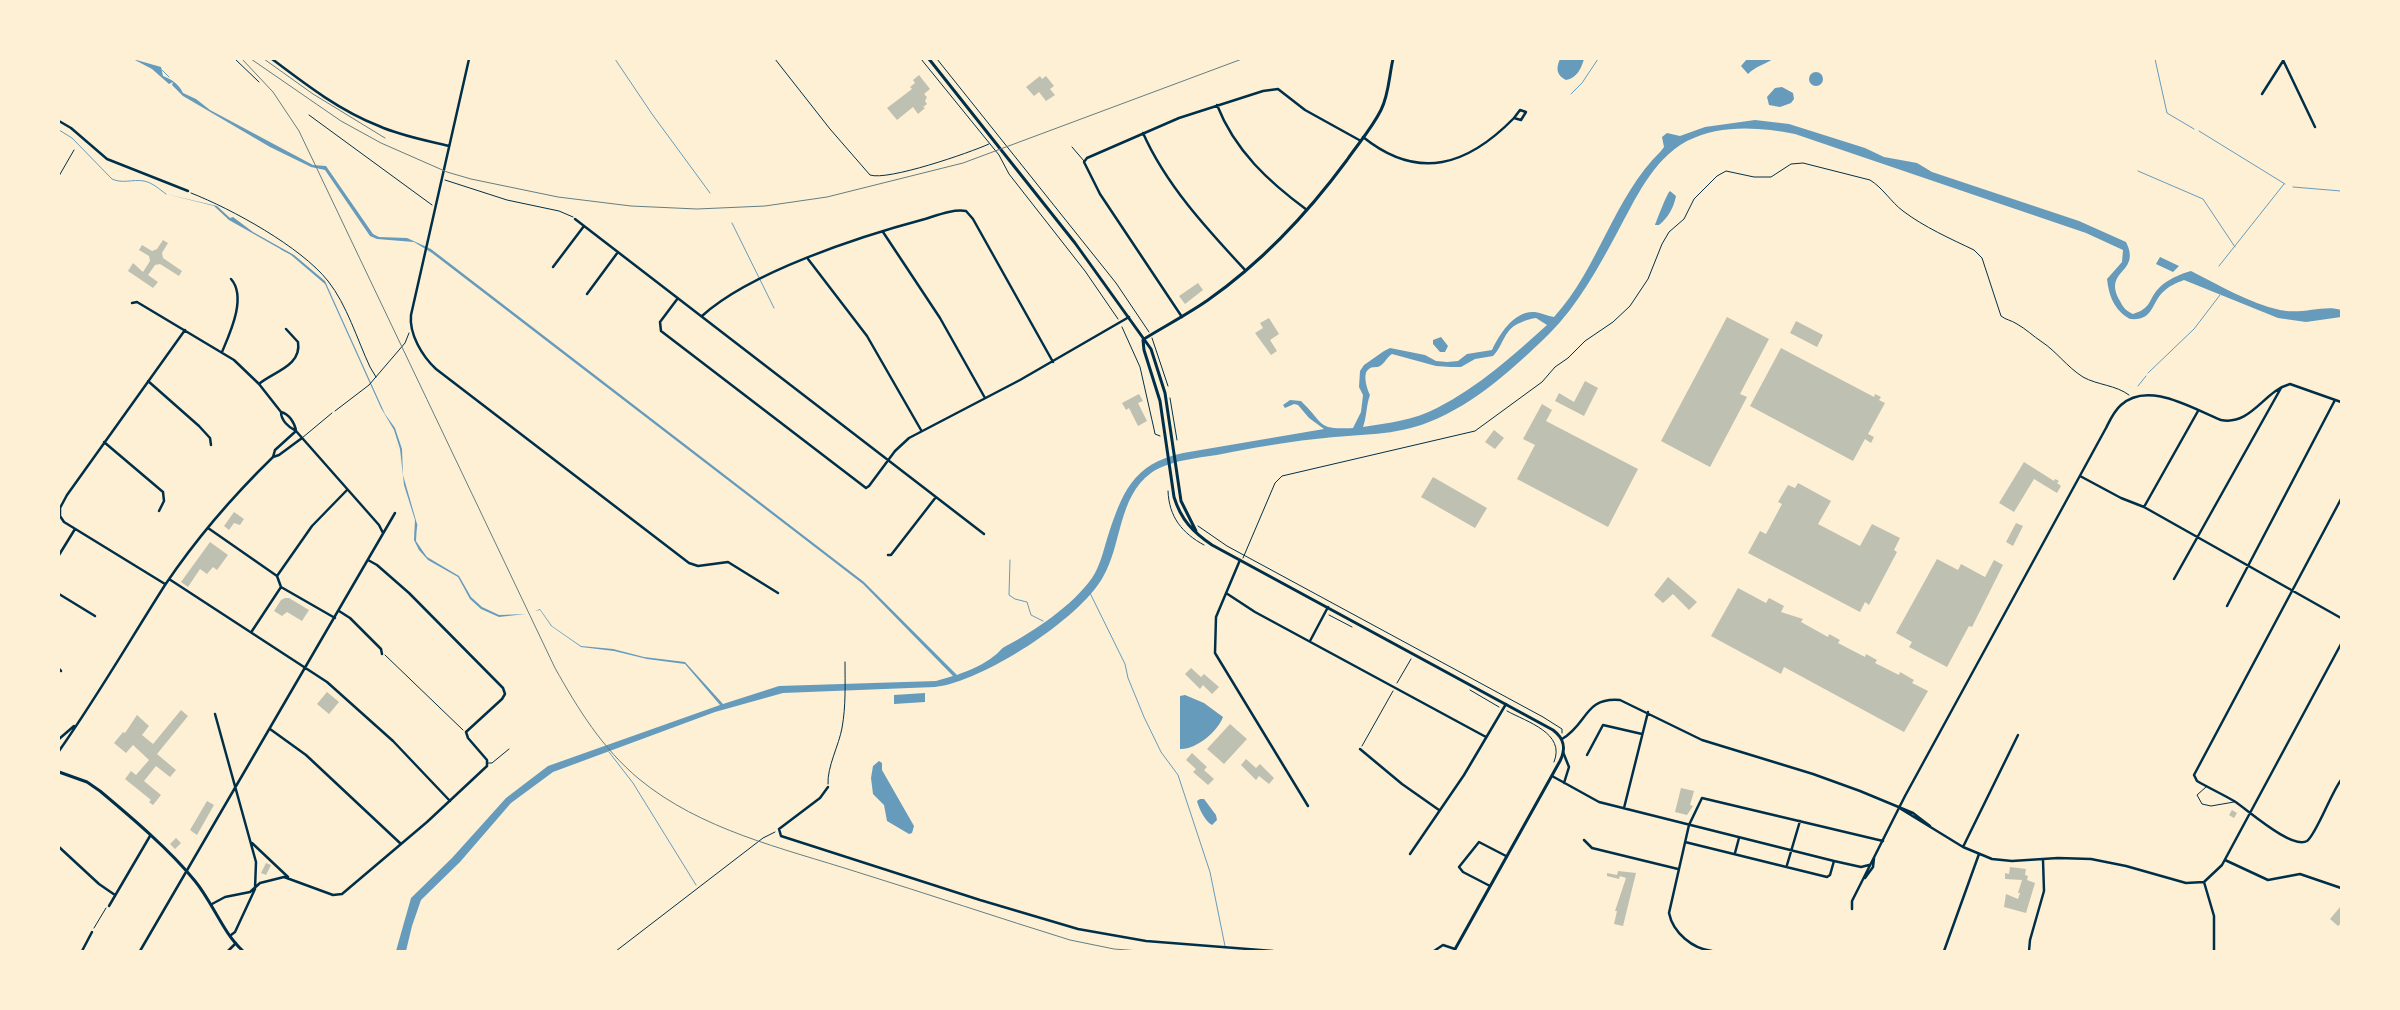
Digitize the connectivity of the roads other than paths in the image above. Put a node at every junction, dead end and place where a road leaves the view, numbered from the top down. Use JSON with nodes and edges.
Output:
{"nodes":[{"id":1,"x":235,"y":59,"type":"edge"},
{"id":2,"x":272,"y":59,"type":"edge"},
{"id":3,"x":469,"y":59,"type":"edge"},
{"id":4,"x":929,"y":59,"type":"edge"},
{"id":5,"x":1393,"y":59,"type":"edge"},
{"id":6,"x":2283,"y":60,"type":"edge"},
{"id":7,"x":259,"y":82,"type":"dead end"},
{"id":8,"x":2262,"y":94,"type":"dead end"},
{"id":9,"x":1217,"y":105,"type":"junction"},
{"id":10,"x":1514,"y":118,"type":"junction"},
{"id":11,"x":59,"y":121,"type":"edge"},
{"id":12,"x":2315,"y":128,"type":"dead end"},
{"id":13,"x":1143,"y":133,"type":"junction"},
{"id":14,"x":1364,"y":137,"type":"junction"},
{"id":15,"x":1361,"y":141,"type":"junction"},
{"id":16,"x":449,"y":146,"type":"junction"},
{"id":17,"x":1072,"y":147,"type":"dead end"},
{"id":18,"x":1084,"y":162,"type":"junction"},
{"id":19,"x":188,"y":191,"type":"road end"},
{"id":20,"x":1307,"y":210,"type":"junction"},
{"id":21,"x":575,"y":219,"type":"road end"},
{"id":22,"x":584,"y":226,"type":"junction"},
{"id":23,"x":882,"y":232,"type":"junction"},
{"id":24,"x":618,"y":252,"type":"junction"},
{"id":25,"x":808,"y":259,"type":"junction"},
{"id":26,"x":553,"y":266,"type":"dead end"},
{"id":27,"x":1246,"y":270,"type":"junction"},
{"id":28,"x":232,"y":279,"type":"dead end"},
{"id":29,"x":587,"y":294,"type":"dead end"},
{"id":30,"x":678,"y":298,"type":"junction"},
{"id":31,"x":132,"y":303,"type":"dead end"},
{"id":32,"x":702,"y":316,"type":"junction"},
{"id":33,"x":1129,"y":316,"type":"junction"},
{"id":34,"x":1182,"y":317,"type":"junction"},
{"id":35,"x":286,"y":329,"type":"dead end"},
{"id":36,"x":185,"y":330,"type":"junction"},
{"id":37,"x":1143,"y":340,"type":"junction"},
{"id":38,"x":222,"y":352,"type":"junction"},
{"id":39,"x":1053,"y":362,"type":"junction"},
{"id":40,"x":148,"y":381,"type":"junction"},
{"id":41,"x":259,"y":384,"type":"junction"},
{"id":42,"x":2282,"y":386,"type":"junction"},
{"id":43,"x":985,"y":398,"type":"junction"},
{"id":44,"x":2335,"y":400,"type":"junction"},
{"id":45,"x":2341,"y":402,"type":"edge"},
{"id":46,"x":2198,"y":410,"type":"junction"},
{"id":47,"x":281,"y":412,"type":"junction"},
{"id":48,"x":332,"y":413,"type":"road end"},
{"id":49,"x":921,"y":430,"type":"junction"},
{"id":50,"x":296,"y":431,"type":"junction"},
{"id":51,"x":302,"y":438,"type":"junction"},
{"id":52,"x":104,"y":442,"type":"junction"},
{"id":53,"x":211,"y":445,"type":"dead end"},
{"id":54,"x":272,"y":457,"type":"junction"},
{"id":55,"x":888,"y":460,"type":"junction"},
{"id":56,"x":2080,"y":476,"type":"junction"},
{"id":57,"x":347,"y":490,"type":"junction"},
{"id":58,"x":936,"y":497,"type":"junction"},
{"id":59,"x":2341,"y":499,"type":"edge"},
{"id":60,"x":2144,"y":507,"type":"junction"},
{"id":61,"x":159,"y":511,"type":"dead end"},
{"id":62,"x":395,"y":513,"type":"dead end"},
{"id":63,"x":60,"y":516,"type":"edge"},
{"id":64,"x":208,"y":528,"type":"junction"},
{"id":65,"x":75,"y":529,"type":"junction"},
{"id":66,"x":383,"y":532,"type":"junction"},
{"id":67,"x":984,"y":534,"type":"dead end"},
{"id":68,"x":1197,"y":534,"type":"junction"},
{"id":69,"x":2198,"y":537,"type":"junction"},
{"id":70,"x":59,"y":555,"type":"edge"},
{"id":71,"x":888,"y":555,"type":"dead end"},
{"id":72,"x":368,"y":560,"type":"junction"},
{"id":73,"x":1240,"y":560,"type":"junction"},
{"id":74,"x":2248,"y":564,"type":"junction"},
{"id":75,"x":277,"y":576,"type":"junction"},
{"id":76,"x":169,"y":579,"type":"junction"},
{"id":77,"x":2174,"y":579,"type":"dead end"},
{"id":78,"x":166,"y":584,"type":"junction"},
{"id":79,"x":281,"y":587,"type":"junction"},
{"id":80,"x":2292,"y":590,"type":"junction"},
{"id":81,"x":778,"y":593,"type":"dead end"},
{"id":82,"x":1226,"y":593,"type":"junction"},
{"id":83,"x":59,"y":594,"type":"edge"},
{"id":84,"x":2227,"y":606,"type":"dead end"},
{"id":85,"x":1328,"y":607,"type":"junction"},
{"id":86,"x":339,"y":611,"type":"junction"},
{"id":87,"x":95,"y":616,"type":"dead end"},
{"id":88,"x":335,"y":618,"type":"junction"},
{"id":89,"x":2341,"y":618,"type":"edge"},
{"id":90,"x":252,"y":631,"type":"junction"},
{"id":91,"x":1309,"y":642,"type":"junction"},
{"id":92,"x":2341,"y":644,"type":"edge"},
{"id":93,"x":382,"y":654,"type":"road end"},
{"id":94,"x":307,"y":667,"type":"junction"},
{"id":95,"x":1506,"y":704,"type":"junction"},
{"id":96,"x":1648,"y":712,"type":"junction"},
{"id":97,"x":215,"y":714,"type":"dead end"},
{"id":98,"x":77,"y":724,"type":"junction"},
{"id":99,"x":270,"y":730,"type":"junction"},
{"id":100,"x":1642,"y":734,"type":"junction"},
{"id":101,"x":2018,"y":735,"type":"dead end"},
{"id":102,"x":1486,"y":738,"type":"junction"},
{"id":103,"x":59,"y":739,"type":"edge"},
{"id":104,"x":1562,"y":739,"type":"junction"},
{"id":105,"x":59,"y":744,"type":"edge"},
{"id":106,"x":63,"y":746,"type":"junction"},
{"id":107,"x":509,"y":749,"type":"dead end"},
{"id":108,"x":1360,"y":749,"type":"road end"},
{"id":109,"x":59,"y":751,"type":"edge"},
{"id":110,"x":1563,"y":752,"type":"junction"},
{"id":111,"x":1587,"y":754,"type":"dead end"},
{"id":112,"x":488,"y":763,"type":"junction"},
{"id":113,"x":59,"y":772,"type":"edge"},
{"id":114,"x":1552,"y":776,"type":"junction"},
{"id":115,"x":2341,"y":780,"type":"edge"},
{"id":116,"x":1564,"y":783,"type":"junction"},
{"id":117,"x":828,"y":786,"type":"road end"},
{"id":118,"x":2207,"y":786,"type":"junction"},
{"id":119,"x":234,"y":790,"type":"junction"},
{"id":120,"x":450,"y":801,"type":"junction"},
{"id":121,"x":2234,"y":802,"type":"junction"},
{"id":122,"x":1308,"y":806,"type":"dead end"},
{"id":123,"x":1624,"y":808,"type":"junction"},
{"id":124,"x":1901,"y":809,"type":"junction"},
{"id":125,"x":1439,"y":810,"type":"junction"},
{"id":126,"x":2250,"y":815,"type":"junction"},
{"id":127,"x":1800,"y":821,"type":"junction"},
{"id":128,"x":1690,"y":825,"type":"junction"},
{"id":129,"x":150,"y":836,"type":"junction"},
{"id":130,"x":1739,"y":838,"type":"junction"},
{"id":131,"x":1584,"y":840,"type":"dead end"},
{"id":132,"x":1883,"y":841,"type":"junction"},
{"id":133,"x":251,"y":842,"type":"junction"},
{"id":134,"x":1685,"y":842,"type":"junction"},
{"id":135,"x":401,"y":844,"type":"junction"},
{"id":136,"x":1963,"y":846,"type":"junction"},
{"id":137,"x":59,"y":847,"type":"edge"},
{"id":138,"x":1792,"y":850,"type":"junction"},
{"id":139,"x":1735,"y":853,"type":"junction"},
{"id":140,"x":1410,"y":854,"type":"dead end"},
{"id":141,"x":1979,"y":854,"type":"junction"},
{"id":142,"x":1506,"y":856,"type":"junction"},
{"id":143,"x":1874,"y":856,"type":"junction"},
{"id":144,"x":2043,"y":859,"type":"junction"},
{"id":145,"x":2225,"y":860,"type":"junction"},
{"id":146,"x":1834,"y":861,"type":"junction"},
{"id":147,"x":1870,"y":864,"type":"junction"},
{"id":148,"x":1786,"y":866,"type":"junction"},
{"id":149,"x":1678,"y":869,"type":"junction"},
{"id":150,"x":187,"y":872,"type":"junction"},
{"id":151,"x":288,"y":878,"type":"junction"},
{"id":152,"x":1863,"y":881,"type":"junction"},
{"id":153,"x":2204,"y":882,"type":"junction"},
{"id":154,"x":1490,"y":886,"type":"junction"},
{"id":155,"x":2341,"y":888,"type":"edge"},
{"id":156,"x":255,"y":889,"type":"junction"},
{"id":157,"x":115,"y":895,"type":"junction"},
{"id":158,"x":212,"y":904,"type":"junction"},
{"id":159,"x":109,"y":906,"type":"road end"},
{"id":160,"x":1852,"y":909,"type":"dead end"},
{"id":161,"x":92,"y":932,"type":"road end"},
{"id":162,"x":230,"y":935,"type":"junction"},
{"id":163,"x":236,"y":944,"type":"junction"},
{"id":164,"x":1454,"y":950,"type":"edge"},
{"id":165,"x":82,"y":951,"type":"edge"},
{"id":166,"x":140,"y":951,"type":"edge"},
{"id":167,"x":228,"y":951,"type":"edge"},
{"id":168,"x":243,"y":951,"type":"edge"},
{"id":169,"x":1273,"y":951,"type":"edge"},
{"id":170,"x":1434,"y":951,"type":"edge"},
{"id":171,"x":1712,"y":951,"type":"edge"},
{"id":172,"x":1944,"y":951,"type":"edge"},
{"id":173,"x":2029,"y":951,"type":"edge"},
{"id":174,"x":2214,"y":951,"type":"edge"}],
"edges":[{"from":1,"to":7,"type":"lane"},
{"from":2,"to":16,"type":"street"},
{"from":3,"to":16,"type":"street"},
{"from":4,"to":33,"type":"main road"},
{"from":5,"to":14,"type":"main road"},
{"from":6,"to":8,"type":"street"},
{"from":6,"to":12,"type":"street"},
{"from":9,"to":13,"type":"street"},
{"from":9,"to":15,"type":"street"},
{"from":9,"to":20,"type":"street"},
{"from":10,"to":10,"type":"street"},
{"from":10,"to":14,"type":"street"},
{"from":11,"to":19,"type":"street"},
{"from":13,"to":18,"type":"street"},
{"from":13,"to":27,"type":"street"},
{"from":14,"to":15,"type":"main road"},
{"from":15,"to":20,"type":"main road"},
{"from":16,"to":81,"type":"street"},
{"from":17,"to":18,"type":"lane"},
{"from":18,"to":34,"type":"street"},
{"from":20,"to":27,"type":"main road"},
{"from":21,"to":22,"type":"street"},
{"from":22,"to":24,"type":"street"},
{"from":22,"to":26,"type":"street"},
{"from":23,"to":25,"type":"street"},
{"from":23,"to":39,"type":"street"},
{"from":23,"to":43,"type":"street"},
{"from":24,"to":29,"type":"street"},
{"from":24,"to":30,"type":"street"},
{"from":25,"to":32,"type":"street"},
{"from":25,"to":49,"type":"street"},
{"from":27,"to":34,"type":"main road"},
{"from":28,"to":38,"type":"street"},
{"from":30,"to":32,"type":"street"},
{"from":30,"to":55,"type":"street"},
{"from":31,"to":36,"type":"street"},
{"from":32,"to":55,"type":"street"},
{"from":33,"to":37,"type":"main road"},
{"from":33,"to":39,"type":"street"},
{"from":34,"to":37,"type":"main road"},
{"from":35,"to":41,"type":"street"},
{"from":36,"to":38,"type":"street"},
{"from":36,"to":40,"type":"street"},
{"from":37,"to":68,"type":"main road"},
{"from":37,"to":68,"type":"main road"},
{"from":38,"to":41,"type":"street"},
{"from":39,"to":43,"type":"street"},
{"from":40,"to":52,"type":"street"},
{"from":40,"to":53,"type":"street"},
{"from":41,"to":47,"type":"street"},
{"from":42,"to":44,"type":"street"},
{"from":42,"to":46,"type":"street"},
{"from":42,"to":69,"type":"street"},
{"from":43,"to":49,"type":"street"},
{"from":44,"to":45,"type":"street"},
{"from":44,"to":74,"type":"street"},
{"from":46,"to":56,"type":"street"},
{"from":46,"to":60,"type":"street"},
{"from":47,"to":50,"type":"street"},
{"from":47,"to":50,"type":"street"},
{"from":48,"to":51,"type":"lane"},
{"from":49,"to":55,"type":"street"},
{"from":50,"to":51,"type":"street"},
{"from":50,"to":54,"type":"street"},
{"from":51,"to":54,"type":"street"},
{"from":51,"to":57,"type":"street"},
{"from":52,"to":61,"type":"street"},
{"from":52,"to":63,"type":"street"},
{"from":54,"to":64,"type":"street"},
{"from":55,"to":58,"type":"street"},
{"from":56,"to":60,"type":"street"},
{"from":56,"to":124,"type":"street"},
{"from":57,"to":66,"type":"street"},
{"from":57,"to":75,"type":"street"},
{"from":58,"to":67,"type":"street"},
{"from":58,"to":71,"type":"street"},
{"from":59,"to":80,"type":"street"},
{"from":60,"to":69,"type":"street"},
{"from":62,"to":66,"type":"street"},
{"from":63,"to":65,"type":"street"},
{"from":64,"to":75,"type":"street"},
{"from":64,"to":76,"type":"street"},
{"from":65,"to":70,"type":"street"},
{"from":65,"to":78,"type":"street"},
{"from":66,"to":72,"type":"street"},
{"from":68,"to":73,"type":"main road"},
{"from":69,"to":74,"type":"street"},
{"from":69,"to":77,"type":"street"},
{"from":72,"to":86,"type":"street"},
{"from":72,"to":112,"type":"street"},
{"from":73,"to":82,"type":"street"},
{"from":73,"to":85,"type":"main road"},
{"from":74,"to":80,"type":"street"},
{"from":74,"to":84,"type":"street"},
{"from":75,"to":79,"type":"street"},
{"from":76,"to":78,"type":"street"},
{"from":76,"to":90,"type":"street"},
{"from":78,"to":98,"type":"street"},
{"from":79,"to":88,"type":"street"},
{"from":79,"to":90,"type":"street"},
{"from":80,"to":89,"type":"street"},
{"from":80,"to":118,"type":"street"},
{"from":82,"to":91,"type":"street"},
{"from":82,"to":122,"type":"street"},
{"from":83,"to":87,"type":"street"},
{"from":85,"to":91,"type":"street"},
{"from":85,"to":95,"type":"main road"},
{"from":86,"to":88,"type":"street"},
{"from":86,"to":93,"type":"street"},
{"from":88,"to":94,"type":"street"},
{"from":90,"to":94,"type":"street"},
{"from":91,"to":102,"type":"street"},
{"from":92,"to":126,"type":"street"},
{"from":94,"to":99,"type":"street"},
{"from":94,"to":120,"type":"street"},
{"from":95,"to":102,"type":"street"},
{"from":95,"to":104,"type":"main road"},
{"from":96,"to":100,"type":"street"},
{"from":96,"to":104,"type":"street"},
{"from":96,"to":124,"type":"street"},
{"from":97,"to":119,"type":"street"},
{"from":98,"to":103,"type":"street"},
{"from":98,"to":106,"type":"street"},
{"from":99,"to":119,"type":"street"},
{"from":99,"to":135,"type":"street"},
{"from":100,"to":111,"type":"street"},
{"from":100,"to":123,"type":"street"},
{"from":101,"to":136,"type":"street"},
{"from":102,"to":125,"type":"street"},
{"from":104,"to":110,"type":"main road"},
{"from":105,"to":106,"type":"street"},
{"from":106,"to":109,"type":"street"},
{"from":107,"to":112,"type":"lane"},
{"from":108,"to":125,"type":"street"},
{"from":110,"to":114,"type":"main road"},
{"from":110,"to":116,"type":"street"},
{"from":112,"to":120,"type":"street"},
{"from":113,"to":129,"type":"main road"},
{"from":114,"to":116,"type":"street"},
{"from":114,"to":142,"type":"main road"},
{"from":115,"to":126,"type":"street"},
{"from":116,"to":123,"type":"street"},
{"from":117,"to":169,"type":"street"},
{"from":118,"to":121,"type":"street"},
{"from":118,"to":121,"type":"lane"},
{"from":119,"to":133,"type":"street"},
{"from":119,"to":150,"type":"street"},
{"from":120,"to":135,"type":"street"},
{"from":121,"to":126,"type":"street"},
{"from":123,"to":128,"type":"street"},
{"from":124,"to":132,"type":"street"},
{"from":124,"to":136,"type":"street"},
{"from":125,"to":140,"type":"street"},
{"from":126,"to":145,"type":"street"},
{"from":127,"to":128,"type":"street"},
{"from":127,"to":132,"type":"street"},
{"from":127,"to":138,"type":"street"},
{"from":128,"to":130,"type":"street"},
{"from":128,"to":134,"type":"street"},
{"from":129,"to":150,"type":"main road"},
{"from":129,"to":157,"type":"street"},
{"from":130,"to":138,"type":"street"},
{"from":130,"to":139,"type":"street"},
{"from":131,"to":149,"type":"street"},
{"from":132,"to":143,"type":"street"},
{"from":133,"to":151,"type":"street"},
{"from":133,"to":156,"type":"street"},
{"from":134,"to":139,"type":"street"},
{"from":134,"to":149,"type":"street"},
{"from":135,"to":151,"type":"street"},
{"from":136,"to":141,"type":"street"},
{"from":137,"to":157,"type":"street"},
{"from":138,"to":146,"type":"street"},
{"from":138,"to":148,"type":"street"},
{"from":139,"to":148,"type":"street"},
{"from":141,"to":144,"type":"street"},
{"from":141,"to":172,"type":"street"},
{"from":142,"to":154,"type":"main road"},
{"from":142,"to":154,"type":"street"},
{"from":143,"to":147,"type":"street"},
{"from":143,"to":152,"type":"street"},
{"from":144,"to":153,"type":"street"},
{"from":144,"to":173,"type":"street"},
{"from":145,"to":153,"type":"street"},
{"from":145,"to":155,"type":"street"},
{"from":146,"to":147,"type":"street"},
{"from":146,"to":148,"type":"street"},
{"from":147,"to":152,"type":"street"},
{"from":149,"to":171,"type":"street"},
{"from":150,"to":158,"type":"main road"},
{"from":150,"to":166,"type":"street"},
{"from":151,"to":156,"type":"street"},
{"from":152,"to":160,"type":"street"},
{"from":153,"to":174,"type":"street"},
{"from":154,"to":164,"type":"main road"},
{"from":156,"to":158,"type":"street"},
{"from":156,"to":162,"type":"street"},
{"from":157,"to":159,"type":"street"},
{"from":158,"to":162,"type":"main road"},
{"from":161,"to":165,"type":"street"},
{"from":162,"to":163,"type":"main road"},
{"from":163,"to":167,"type":"street"},
{"from":163,"to":168,"type":"main road"},
{"from":164,"to":170,"type":"street"}]}
